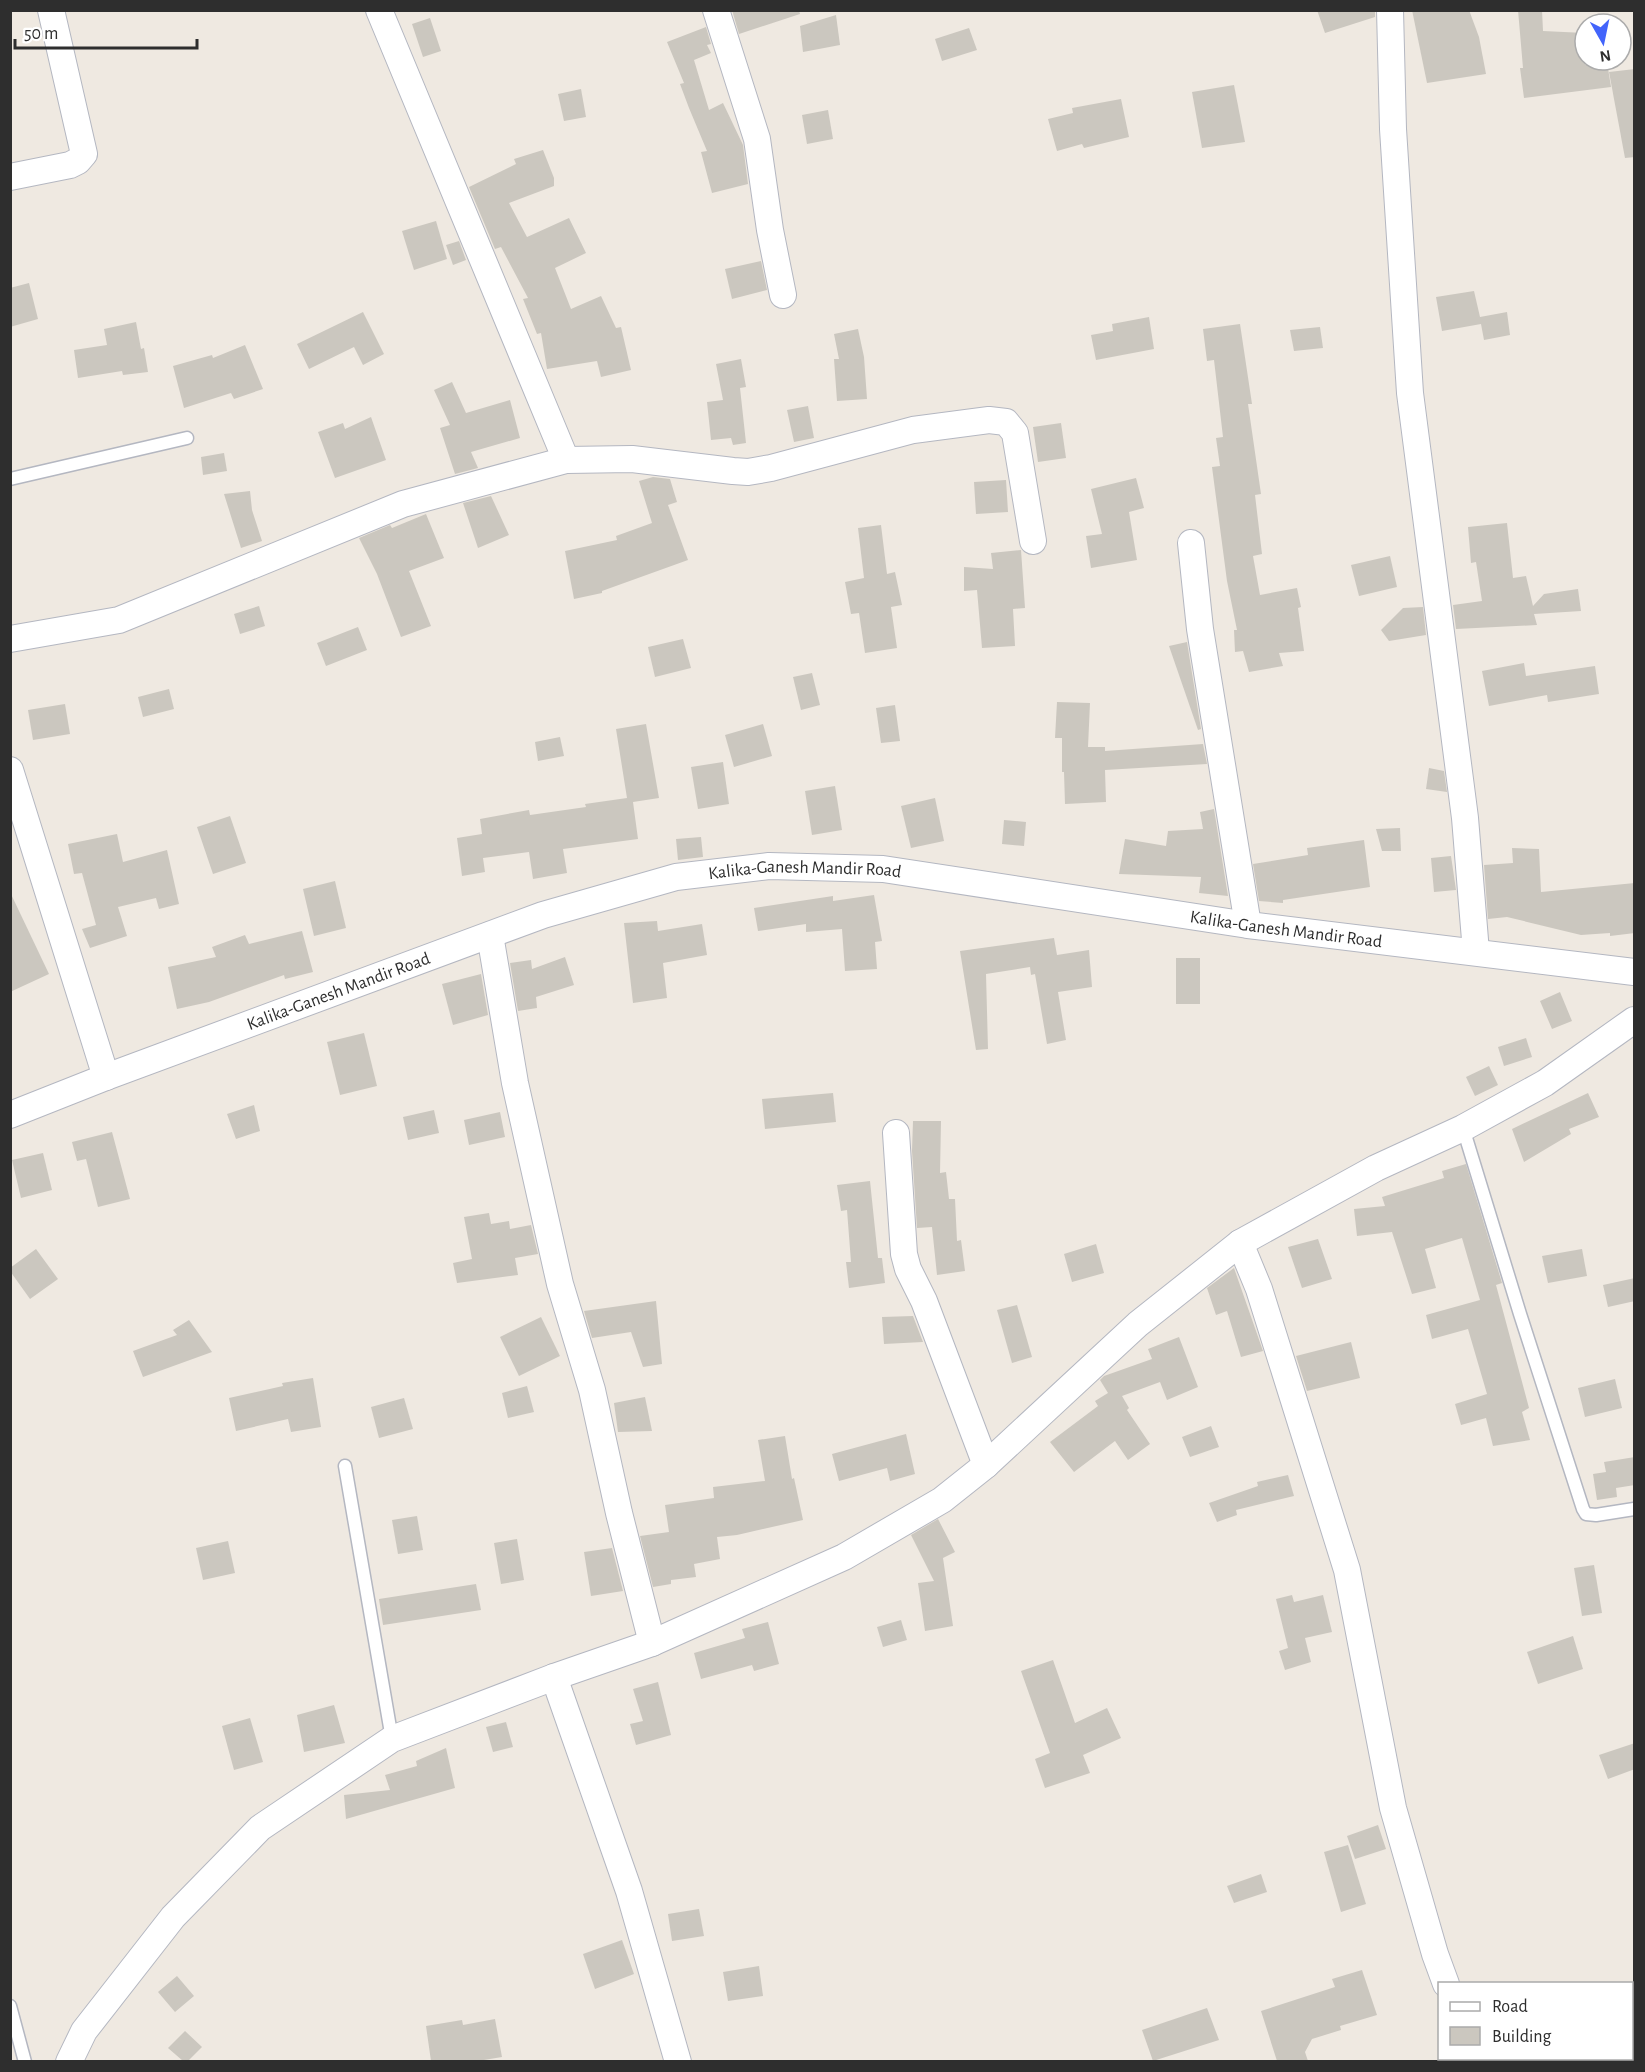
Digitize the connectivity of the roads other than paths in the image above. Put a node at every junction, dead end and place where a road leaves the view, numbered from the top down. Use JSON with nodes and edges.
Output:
{"nodes":[{"id":1,"x":51,"y":10,"type":"edge"},
{"id":2,"x":380,"y":10,"type":"edge"},
{"id":3,"x":716,"y":10,"type":"edge"},
{"id":4,"x":1390,"y":10,"type":"edge"},
{"id":5,"x":10,"y":177,"type":"edge"},
{"id":6,"x":783,"y":295,"type":"dead end"},
{"id":7,"x":187,"y":438,"type":"dead end"},
{"id":8,"x":566,"y":460,"type":"junction"},
{"id":9,"x":10,"y":479,"type":"edge"},
{"id":10,"x":1033,"y":541,"type":"dead end"},
{"id":11,"x":1191,"y":543,"type":"dead end"},
{"id":12,"x":10,"y":639,"type":"edge"},
{"id":13,"x":10,"y":771,"type":"edge"},
{"id":14,"x":1248,"y":925,"type":"junction"},
{"id":15,"x":490,"y":935,"type":"junction"},
{"id":16,"x":1476,"y":952,"type":"junction"},
{"id":17,"x":1635,"y":972,"type":"edge"},
{"id":18,"x":1635,"y":1020,"type":"edge"},
{"id":19,"x":106,"y":1077,"type":"junction"},
{"id":20,"x":10,"y":1115,"type":"edge"},
{"id":21,"x":1463,"y":1128,"type":"junction"},
{"id":22,"x":896,"y":1133,"type":"dead end"},
{"id":23,"x":1240,"y":1243,"type":"junction"},
{"id":24,"x":986,"y":1465,"type":"junction"},
{"id":25,"x":345,"y":1466,"type":"dead end"},
{"id":26,"x":1635,"y":1509,"type":"edge"},
{"id":27,"x":652,"y":1643,"type":"junction"},
{"id":28,"x":554,"y":1677,"type":"junction"},
{"id":29,"x":392,"y":1739,"type":"junction"},
{"id":30,"x":1446,"y":1982,"type":"edge"},
{"id":31,"x":10,"y":2006,"type":"edge"},
{"id":32,"x":25,"y":2061,"type":"edge"},
{"id":33,"x":69,"y":2061,"type":"edge"},
{"id":34,"x":678,"y":2061,"type":"edge"}],
"edges":[{"from":1,"to":5,"type":"street"},
{"from":2,"to":8,"type":"street"},
{"from":3,"to":6,"type":"street"},
{"from":4,"to":16,"type":"street"},
{"from":7,"to":9,"type":"lane"},
{"from":8,"to":10,"type":"street"},
{"from":8,"to":12,"type":"street"},
{"from":11,"to":14,"type":"street"},
{"from":13,"to":19,"type":"street"},
{"from":14,"to":15,"type":"street","name":"Kalika-Ganesh Mandir Road"},
{"from":14,"to":16,"type":"street","name":"Kalika-Ganesh Mandir Road"},
{"from":15,"to":19,"type":"street","name":"Kalika-Ganesh Mandir Road"},
{"from":15,"to":27,"type":"street"},
{"from":16,"to":17,"type":"street","name":"Kalika-Ganesh Mandir Road"},
{"from":18,"to":21,"type":"street"},
{"from":19,"to":20,"type":"street","name":"Kalika-Ganesh Mandir Road"},
{"from":21,"to":23,"type":"street"},
{"from":21,"to":26,"type":"lane"},
{"from":22,"to":24,"type":"street"},
{"from":23,"to":24,"type":"street"},
{"from":23,"to":30,"type":"street"},
{"from":24,"to":27,"type":"street"},
{"from":25,"to":29,"type":"lane"},
{"from":27,"to":28,"type":"street"},
{"from":28,"to":29,"type":"street"},
{"from":28,"to":34,"type":"street"},
{"from":29,"to":33,"type":"street"},
{"from":31,"to":32,"type":"lane"}]}
